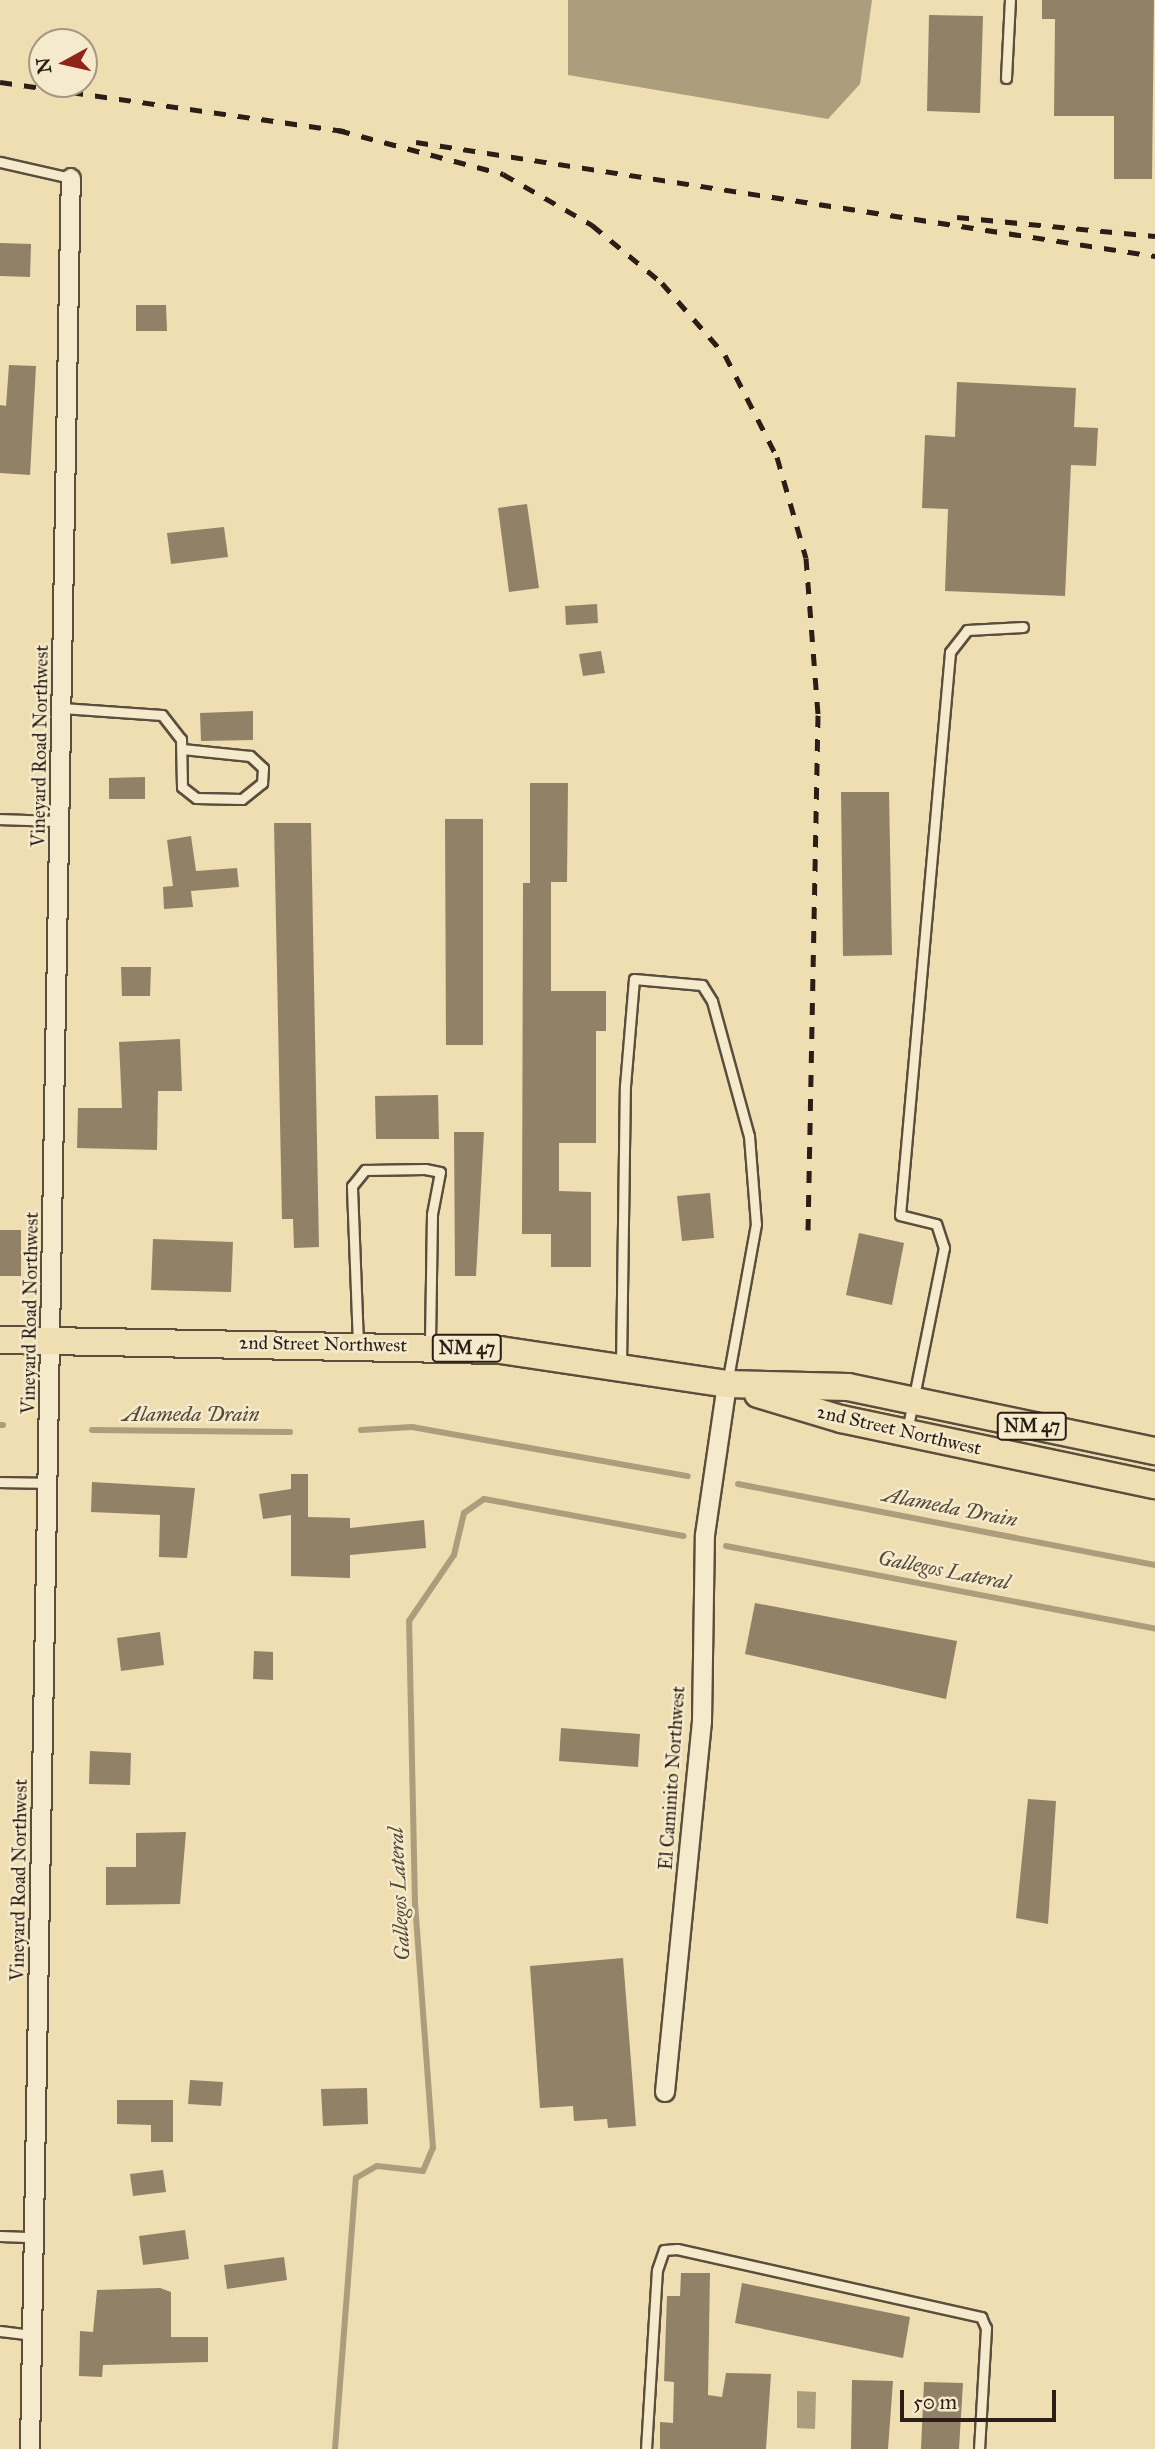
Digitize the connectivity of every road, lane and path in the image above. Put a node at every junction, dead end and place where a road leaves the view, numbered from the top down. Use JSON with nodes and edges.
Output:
{"nodes":[{"id":1,"x":1010,"y":0,"type":"edge"},
{"id":2,"x":1006,"y":78,"type":"dead end"},
{"id":3,"x":0,"y":163,"type":"edge"},
{"id":4,"x":71,"y":178,"type":"joint"},
{"id":5,"x":1023,"y":627,"type":"dead end"},
{"id":6,"x":62,"y":708,"type":"junction"},
{"id":7,"x":182,"y":749,"type":"junction"},
{"id":8,"x":0,"y":820,"type":"edge"},
{"id":9,"x":60,"y":821,"type":"junction"},
{"id":10,"x":0,"y":1340,"type":"edge"},
{"id":11,"x":51,"y":1341,"type":"junction"},
{"id":12,"x":358,"y":1344,"type":"junction"},
{"id":13,"x":430,"y":1346,"type":"junction"},
{"id":14,"x":621,"y":1368,"type":"junction"},
{"id":15,"x":727,"y":1384,"type":"junction"},
{"id":16,"x":910,"y":1400,"type":"junction"},
{"id":17,"x":907,"y":1434,"type":"junction"},
{"id":18,"x":1155,"y":1451,"type":"edge"},
{"id":19,"x":0,"y":1482,"type":"edge"},
{"id":20,"x":48,"y":1483,"type":"junction"},
{"id":21,"x":1155,"y":1485,"type":"edge"},
{"id":22,"x":665,"y":2092,"type":"dead end"},
{"id":23,"x":0,"y":2236,"type":"edge"},
{"id":24,"x":34,"y":2237,"type":"junction"},
{"id":25,"x":0,"y":2332,"type":"edge"},
{"id":26,"x":32,"y":2335,"type":"junction"},
{"id":27,"x":30,"y":2449,"type":"edge"},
{"id":28,"x":646,"y":2449,"type":"edge"},
{"id":29,"x":979,"y":2449,"type":"edge"}],
"edges":[{"from":1,"to":2,"type":"lane"},
{"from":3,"to":4,"type":"lane"},
{"from":4,"to":6,"type":"street","name":"Vineyard Road Northwest"},
{"from":5,"to":16,"type":"lane"},
{"from":6,"to":7,"type":"lane"},
{"from":6,"to":9,"type":"street","name":"Vineyard Road Northwest"},
{"from":7,"to":7,"type":"lane"},
{"from":8,"to":9,"type":"lane"},
{"from":9,"to":11,"type":"street","name":"Vineyard Road Northwest"},
{"from":10,"to":11,"type":"main road","name":"2nd Street Northwest","number":"NM 47"},
{"from":11,"to":12,"type":"main road","name":"2nd Street Northwest","number":"NM 47"},
{"from":11,"to":20,"type":"street","name":"Vineyard Road Northwest"},
{"from":12,"to":13,"type":"main road","name":"2nd Street Northwest","number":"NM 47"},
{"from":12,"to":13,"type":"lane"},
{"from":13,"to":14,"type":"main road","name":"2nd Street Northwest","number":"NM 47"},
{"from":14,"to":15,"type":"main road","name":"2nd Street Northwest","number":"NM 47"},
{"from":14,"to":15,"type":"lane"},
{"from":15,"to":16,"type":"main road","name":"2nd Street Northwest","number":"NM 47"},
{"from":15,"to":17,"type":"main road","name":"2nd Street Northwest","number":"NM 47"},
{"from":15,"to":22,"type":"street","name":"El Caminito Northwest"},
{"from":16,"to":17,"type":"lane"},
{"from":16,"to":18,"type":"main road","name":"2nd Street Northwest","number":"NM 47"},
{"from":17,"to":21,"type":"main road","name":"2nd Street Northwest","number":"NM 47"},
{"from":19,"to":20,"type":"lane"},
{"from":20,"to":24,"type":"street","name":"Vineyard Road Northwest"},
{"from":23,"to":24,"type":"lane"},
{"from":24,"to":26,"type":"street","name":"Vineyard Road Northwest"},
{"from":25,"to":26,"type":"lane"},
{"from":26,"to":27,"type":"street","name":"Vineyard Road Northwest"},
{"from":28,"to":29,"type":"lane"}]}
